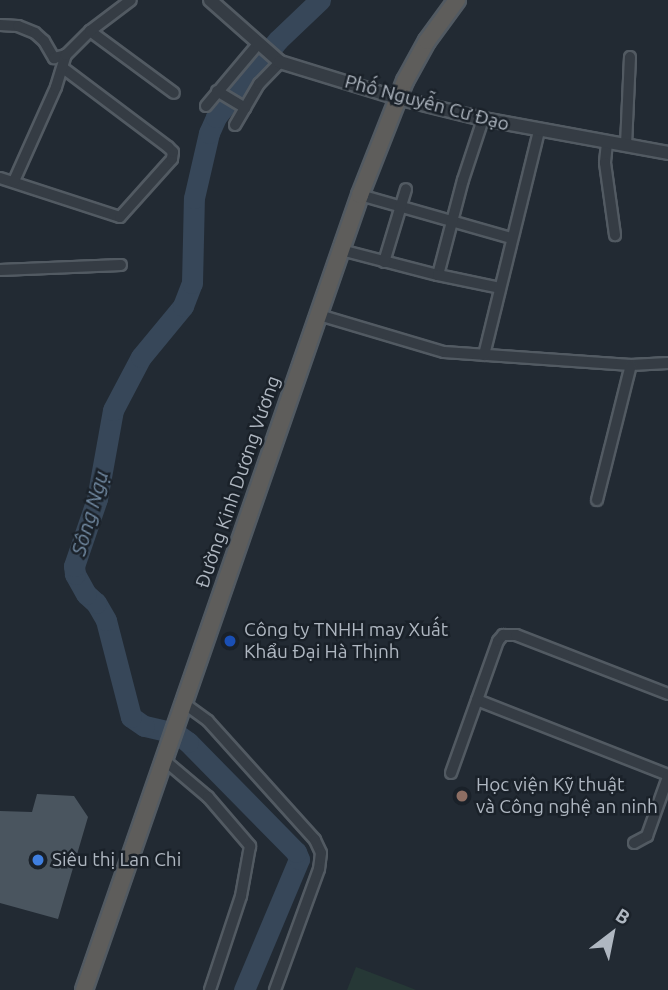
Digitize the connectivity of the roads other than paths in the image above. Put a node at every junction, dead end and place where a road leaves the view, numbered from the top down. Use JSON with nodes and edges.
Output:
{"nodes":[{"id":1,"x":131,"y":0,"type":"edge"},
{"id":2,"x":210,"y":0,"type":"edge"},
{"id":3,"x":457,"y":0,"type":"edge"},
{"id":4,"x":0,"y":25,"type":"edge"},
{"id":5,"x":90,"y":31,"type":"junction"},
{"id":6,"x":258,"y":44,"type":"junction"},
{"id":7,"x":66,"y":55,"type":"junction"},
{"id":8,"x":630,"y":57,"type":"dead end"},
{"id":9,"x":280,"y":62,"type":"junction"},
{"id":10,"x":63,"y":68,"type":"junction"},
{"id":11,"x":217,"y":91,"type":"junction"},
{"id":12,"x":174,"y":93,"type":"dead end"},
{"id":13,"x":397,"y":98,"type":"junction"},
{"id":14,"x":206,"y":106,"type":"dead end"},
{"id":15,"x":244,"y":107,"type":"junction"},
{"id":16,"x":483,"y":119,"type":"junction"},
{"id":17,"x":234,"y":125,"type":"dead end"},
{"id":18,"x":539,"y":131,"type":"junction"},
{"id":19,"x":607,"y":143,"type":"junction"},
{"id":20,"x":626,"y":145,"type":"junction"},
{"id":21,"x":668,"y":153,"type":"edge"},
{"id":22,"x":0,"y":178,"type":"edge"},
{"id":23,"x":14,"y":181,"type":"junction"},
{"id":24,"x":407,"y":189,"type":"dead end"},
{"id":25,"x":360,"y":195,"type":"junction"},
{"id":26,"x":401,"y":208,"type":"junction"},
{"id":27,"x":452,"y":222,"type":"junction"},
{"id":28,"x":615,"y":235,"type":"dead end"},
{"id":29,"x":511,"y":238,"type":"junction"},
{"id":30,"x":341,"y":250,"type":"junction"},
{"id":31,"x":384,"y":261,"type":"junction"},
{"id":32,"x":121,"y":265,"type":"dead end"},
{"id":33,"x":0,"y":270,"type":"edge"},
{"id":34,"x":438,"y":275,"type":"junction"},
{"id":35,"x":500,"y":288,"type":"junction"},
{"id":36,"x":319,"y":315,"type":"junction"},
{"id":37,"x":484,"y":355,"type":"junction"},
{"id":38,"x":668,"y":363,"type":"edge"},
{"id":39,"x":631,"y":365,"type":"junction"},
{"id":40,"x":597,"y":500,"type":"dead end"},
{"id":41,"x":668,"y":694,"type":"edge"},
{"id":42,"x":477,"y":701,"type":"junction"},
{"id":43,"x":181,"y":706,"type":"junction"},
{"id":44,"x":163,"y":757,"type":"junction"},
{"id":45,"x":451,"y":773,"type":"dead end"},
{"id":46,"x":668,"y":776,"type":"edge"},
{"id":47,"x":634,"y":843,"type":"dead end"},
{"id":48,"x":84,"y":990,"type":"edge"},
{"id":49,"x":210,"y":990,"type":"edge"},
{"id":50,"x":275,"y":990,"type":"edge"}],
"edges":[{"from":1,"to":5,"type":"street"},
{"from":2,"to":6,"type":"street","name":"Phố Nguyễn Cư Đạo"},
{"from":3,"to":13,"type":"highway","name":"Đường Kinh Dương Vương"},
{"from":4,"to":7,"type":"street"},
{"from":5,"to":7,"type":"street"},
{"from":5,"to":12,"type":"street"},
{"from":6,"to":9,"type":"street","name":"Phố Nguyễn Cư Đạo"},
{"from":6,"to":11,"type":"street"},
{"from":7,"to":10,"type":"street"},
{"from":8,"to":20,"type":"street"},
{"from":9,"to":13,"type":"street","name":"Phố Nguyễn Cư Đạo"},
{"from":9,"to":15,"type":"street"},
{"from":10,"to":23,"type":"street"},
{"from":10,"to":23,"type":"street"},
{"from":11,"to":14,"type":"street"},
{"from":11,"to":15,"type":"street"},
{"from":13,"to":16,"type":"street","name":"Phố Nguyễn Cư Đạo"},
{"from":13,"to":25,"type":"highway","name":"Đường Kinh Dương Vương"},
{"from":15,"to":17,"type":"street"},
{"from":16,"to":18,"type":"street","name":"Phố Nguyễn Cư Đạo"},
{"from":16,"to":27,"type":"street"},
{"from":18,"to":19,"type":"street","name":"Phố Nguyễn Cư Đạo"},
{"from":18,"to":29,"type":"street"},
{"from":19,"to":20,"type":"street","name":"Phố Nguyễn Cư Đạo"},
{"from":19,"to":28,"type":"street"},
{"from":20,"to":21,"type":"street","name":"Phố Nguyễn Cư Đạo"},
{"from":22,"to":23,"type":"street"},
{"from":24,"to":26,"type":"street"},
{"from":25,"to":26,"type":"street"},
{"from":25,"to":30,"type":"highway","name":"Đường Kinh Dương Vương"},
{"from":26,"to":27,"type":"street"},
{"from":26,"to":31,"type":"street"},
{"from":27,"to":29,"type":"street"},
{"from":27,"to":34,"type":"street"},
{"from":29,"to":35,"type":"street"},
{"from":30,"to":31,"type":"street"},
{"from":30,"to":36,"type":"highway","name":"Đường Kinh Dương Vương"},
{"from":31,"to":34,"type":"street"},
{"from":32,"to":33,"type":"street"},
{"from":34,"to":35,"type":"street"},
{"from":35,"to":37,"type":"street"},
{"from":36,"to":37,"type":"street"},
{"from":36,"to":43,"type":"highway","name":"Đường Kinh Dương Vương"},
{"from":37,"to":39,"type":"street"},
{"from":38,"to":39,"type":"street"},
{"from":39,"to":40,"type":"street"},
{"from":41,"to":42,"type":"street"},
{"from":42,"to":45,"type":"street"},
{"from":42,"to":46,"type":"street"},
{"from":43,"to":44,"type":"highway","name":"Đường Kinh Dương Vương"},
{"from":43,"to":50,"type":"street"},
{"from":44,"to":48,"type":"highway","name":"Đường Kinh Dương Vương"},
{"from":44,"to":49,"type":"street"},
{"from":46,"to":47,"type":"street"}]}
